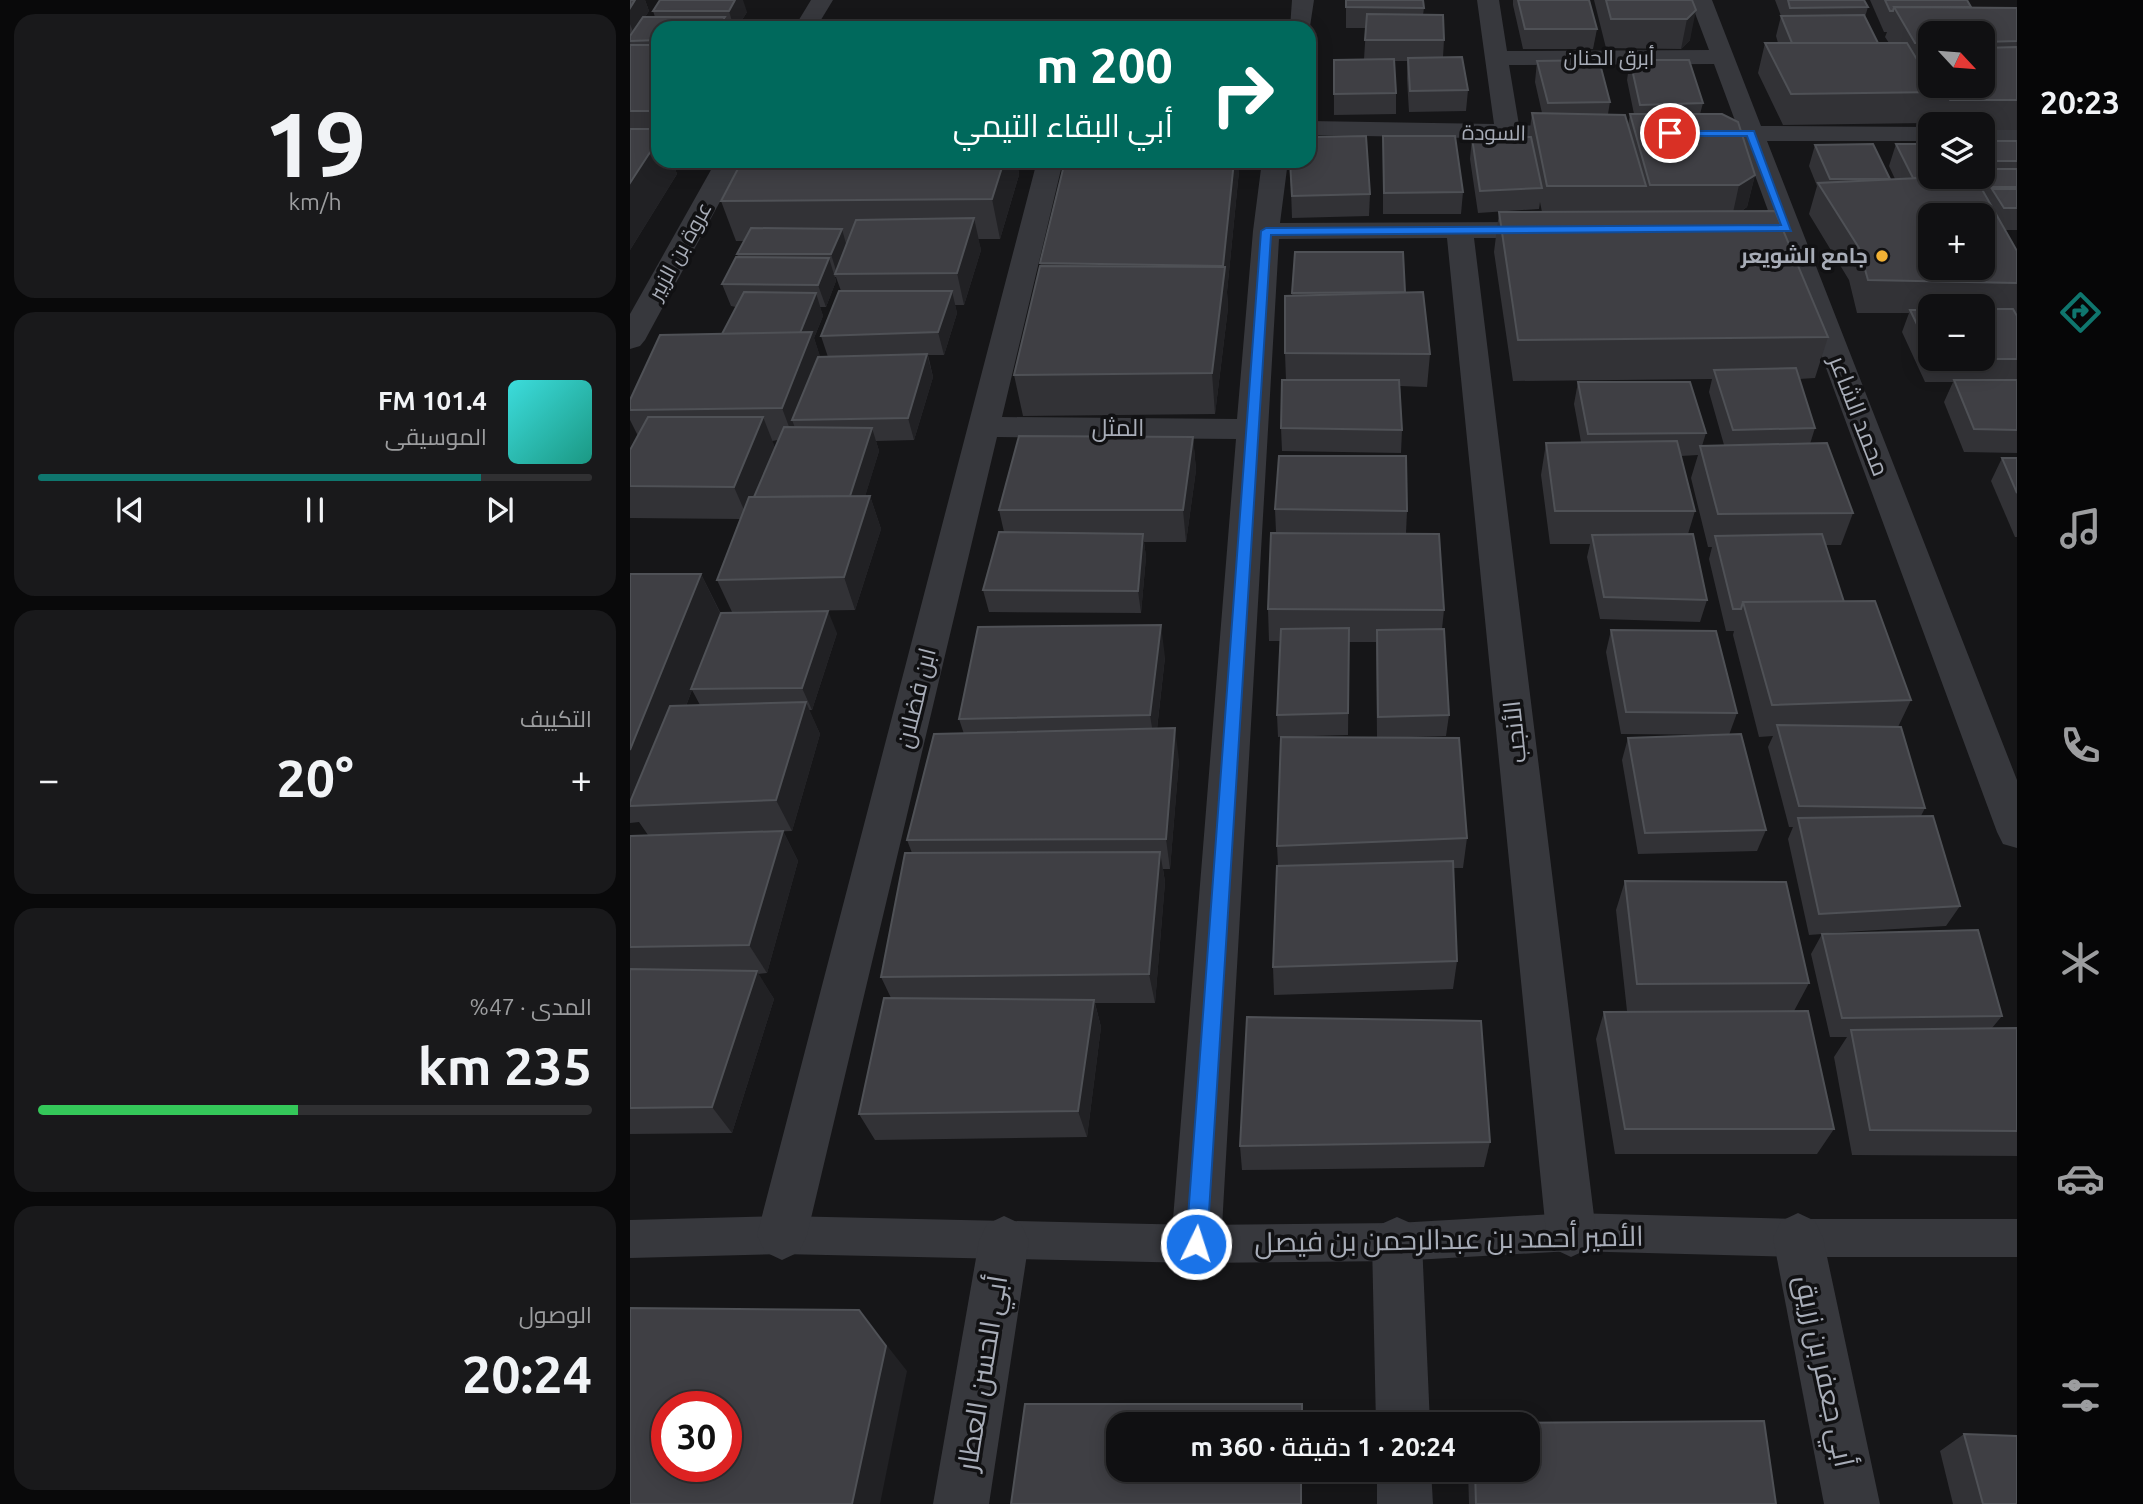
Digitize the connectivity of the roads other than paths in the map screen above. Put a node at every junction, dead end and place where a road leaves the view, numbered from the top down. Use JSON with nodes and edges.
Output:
{"nodes":[{"id":1,"x":822,"y":0,"type":"edge"},
{"id":2,"x":1303,"y":0,"type":"edge"},
{"id":3,"x":1488,"y":0,"type":"edge"},
{"id":4,"x":1701,"y":0,"type":"edge"},
{"id":5,"x":810,"y":21,"type":"edge"},
{"id":6,"x":1302,"y":21,"type":"edge"},
{"id":7,"x":1721,"y":57,"type":"junction"},
{"id":8,"x":1498,"y":58,"type":"junction"},
{"id":9,"x":1316,"y":128,"type":"edge"},
{"id":10,"x":1508,"y":133,"type":"junction"},
{"id":11,"x":1603,"y":133,"type":"edge"},
{"id":12,"x":1710,"y":133,"type":"edge"},
{"id":13,"x":1751,"y":133,"type":"junction"},
{"id":14,"x":1918,"y":134,"type":"edge"},
{"id":15,"x":1995,"y":134,"type":"edge"},
{"id":16,"x":2017,"y":134,"type":"edge"},
{"id":17,"x":725,"y":168,"type":"edge"},
{"id":18,"x":1049,"y":168,"type":"edge"},
{"id":19,"x":1274,"y":168,"type":"edge"},
{"id":20,"x":1569,"y":230,"type":"edge"},
{"id":21,"x":1266,"y":231,"type":"junction"},
{"id":22,"x":1460,"y":231,"type":"junction"},
{"id":23,"x":630,"y":340,"type":"edge"},
{"id":24,"x":984,"y":427,"type":"junction"},
{"id":25,"x":1253,"y":429,"type":"junction"},
{"id":26,"x":2017,"y":832,"type":"edge"},
{"id":27,"x":1570,"y":1233,"type":"junction"},
{"id":28,"x":782,"y":1235,"type":"junction"},
{"id":29,"x":1798,"y":1238,"type":"junction"},
{"id":30,"x":2017,"y":1238,"type":"edge"},
{"id":31,"x":630,"y":1239,"type":"edge"},
{"id":32,"x":1004,"y":1241,"type":"junction"},
{"id":33,"x":1397,"y":1242,"type":"junction"},
{"id":34,"x":1196,"y":1244,"type":"junction"},
{"id":35,"x":1403,"y":1412,"type":"edge"},
{"id":36,"x":1404,"y":1482,"type":"edge"},
{"id":37,"x":961,"y":1504,"type":"edge"},
{"id":38,"x":1405,"y":1504,"type":"edge"},
{"id":39,"x":1852,"y":1504,"type":"edge"}],
"edges":[{"from":1,"to":5,"type":"street"},
{"from":2,"to":6,"type":"street"},
{"from":3,"to":8,"type":"street"},
{"from":4,"to":7,"type":"street","name":"محمد الشاعر"},
{"from":7,"to":8,"type":"street","name":"أبرق الحنان"},
{"from":7,"to":13,"type":"street","name":"محمد الشاعر"},
{"from":8,"to":10,"type":"street"},
{"from":9,"to":10,"type":"street","name":"السودة"},
{"from":10,"to":11,"type":"street","name":"السودة"},
{"from":12,"to":13,"type":"street"},
{"from":13,"to":14,"type":"street"},
{"from":13,"to":26,"type":"street","name":"محمد الشاعر"},
{"from":15,"to":16,"type":"street"},
{"from":17,"to":23,"type":"street","name":"عروة بن الزبير"},
{"from":18,"to":24,"type":"street","name":"ابن فضلان"},
{"from":19,"to":21,"type":"street"},
{"from":20,"to":22,"type":"street"},
{"from":21,"to":22,"type":"street"},
{"from":21,"to":25,"type":"street"},
{"from":22,"to":27,"type":"street","name":"الأنجب"},
{"from":24,"to":25,"type":"street","name":"المثل"},
{"from":24,"to":28,"type":"street","name":"ابن فضلان"},
{"from":25,"to":34,"type":"street"},
{"from":27,"to":29,"type":"lane","name":"الأمير أحمد بن عبدالرحمن بن فيصل"},
{"from":27,"to":33,"type":"lane","name":"الأمير أحمد بن عبدالرحمن بن فيصل"},
{"from":28,"to":31,"type":"lane","name":"الأمير أحمد بن عبدالرحمن بن فيصل"},
{"from":28,"to":32,"type":"lane","name":"الأمير أحمد بن عبدالرحمن بن فيصل"},
{"from":29,"to":30,"type":"lane","name":"الأمير أحمد بن عبدالرحمن بن فيصل"},
{"from":29,"to":39,"type":"street","name":"أبي جعفر بن زريق"},
{"from":32,"to":34,"type":"lane","name":"الأمير أحمد بن عبدالرحمن بن فيصل"},
{"from":32,"to":37,"type":"street","name":"أبي الحسن العطار"},
{"from":33,"to":34,"type":"lane","name":"الأمير أحمد بن عبدالرحمن بن فيصل"},
{"from":33,"to":35,"type":"street"},
{"from":36,"to":38,"type":"street"}]}
